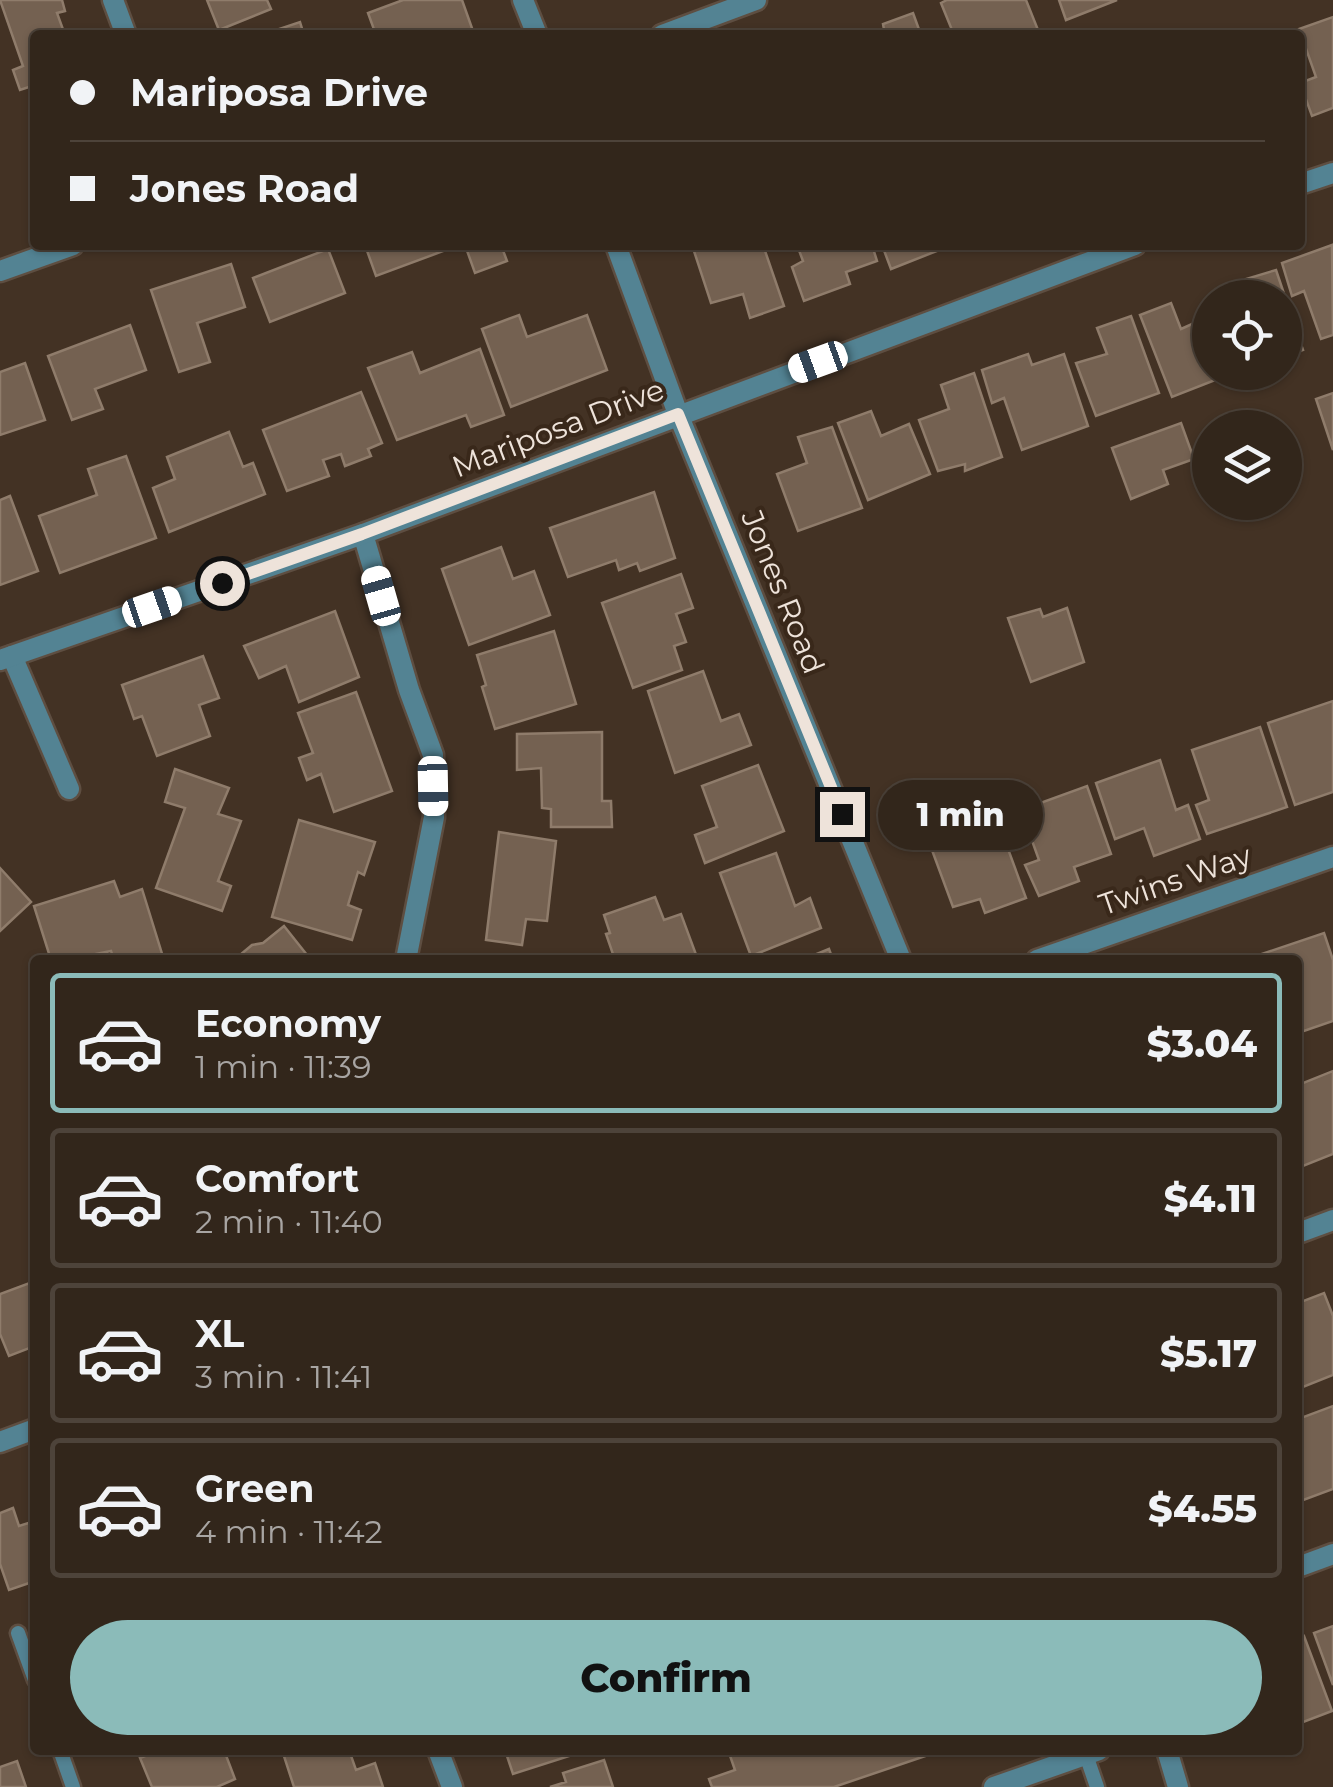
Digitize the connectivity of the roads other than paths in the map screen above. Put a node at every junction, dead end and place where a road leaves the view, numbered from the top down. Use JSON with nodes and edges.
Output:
{"nodes":[{"id":1,"x":113,"y":0,"type":"edge"},
{"id":2,"x":523,"y":0,"type":"edge"},
{"id":3,"x":756,"y":0,"type":"edge"},
{"id":4,"x":124,"y":30,"type":"edge"},
{"id":5,"x":535,"y":30,"type":"edge"},
{"id":6,"x":675,"y":30,"type":"edge"},
{"id":7,"x":1333,"y":173,"type":"edge"},
{"id":8,"x":1305,"y":182,"type":"edge"},
{"id":9,"x":59,"y":250,"type":"edge"},
{"id":10,"x":618,"y":250,"type":"edge"},
{"id":11,"x":1121,"y":250,"type":"edge"},
{"id":12,"x":0,"y":272,"type":"edge"},
{"id":13,"x":678,"y":414,"type":"junction"},
{"id":14,"x":362,"y":534,"type":"junction"},
{"id":15,"x":6,"y":658,"type":"edge"},
{"id":16,"x":70,"y":790,"type":"dead end"},
{"id":17,"x":1333,"y":856,"type":"edge"},
{"id":18,"x":407,"y":955,"type":"edge"},
{"id":19,"x":899,"y":955,"type":"edge"},
{"id":20,"x":1051,"y":955,"type":"edge"},
{"id":21,"x":1333,"y":1220,"type":"edge"},
{"id":22,"x":1302,"y":1232,"type":"edge"},
{"id":23,"x":30,"y":1431,"type":"edge"},
{"id":24,"x":0,"y":1442,"type":"edge"},
{"id":25,"x":1333,"y":1554,"type":"edge"},
{"id":26,"x":1302,"y":1566,"type":"edge"},
{"id":27,"x":18,"y":1633,"type":"dead end"},
{"id":28,"x":30,"y":1666,"type":"edge"},
{"id":29,"x":62,"y":1755,"type":"edge"},
{"id":30,"x":440,"y":1755,"type":"edge"},
{"id":31,"x":1085,"y":1755,"type":"edge"},
{"id":32,"x":1093,"y":1755,"type":"edge"},
{"id":33,"x":1168,"y":1755,"type":"edge"},
{"id":34,"x":72,"y":1787,"type":"edge"},
{"id":35,"x":452,"y":1787,"type":"edge"},
{"id":36,"x":994,"y":1787,"type":"edge"},
{"id":37,"x":1096,"y":1787,"type":"edge"},
{"id":38,"x":1178,"y":1787,"type":"edge"}],
"edges":[{"from":1,"to":4,"type":"street"},
{"from":2,"to":5,"type":"street"},
{"from":3,"to":6,"type":"street"},
{"from":7,"to":8,"type":"street"},
{"from":9,"to":12,"type":"street"},
{"from":10,"to":13,"type":"street","name":"Jones Road"},
{"from":11,"to":13,"type":"street","name":"Mariposa Drive"},
{"from":13,"to":14,"type":"street","name":"Mariposa Drive"},
{"from":13,"to":19,"type":"street","name":"Jones Road"},
{"from":14,"to":15,"type":"street","name":"Mariposa Drive"},
{"from":14,"to":18,"type":"street"},
{"from":15,"to":16,"type":"street"},
{"from":17,"to":20,"type":"street","name":"Twins Way"},
{"from":21,"to":22,"type":"street"},
{"from":23,"to":24,"type":"street"},
{"from":25,"to":26,"type":"street"},
{"from":27,"to":28,"type":"lane"},
{"from":29,"to":34,"type":"lane"},
{"from":30,"to":35,"type":"street"},
{"from":31,"to":36,"type":"street"},
{"from":32,"to":37,"type":"lane"},
{"from":33,"to":38,"type":"street"}]}
